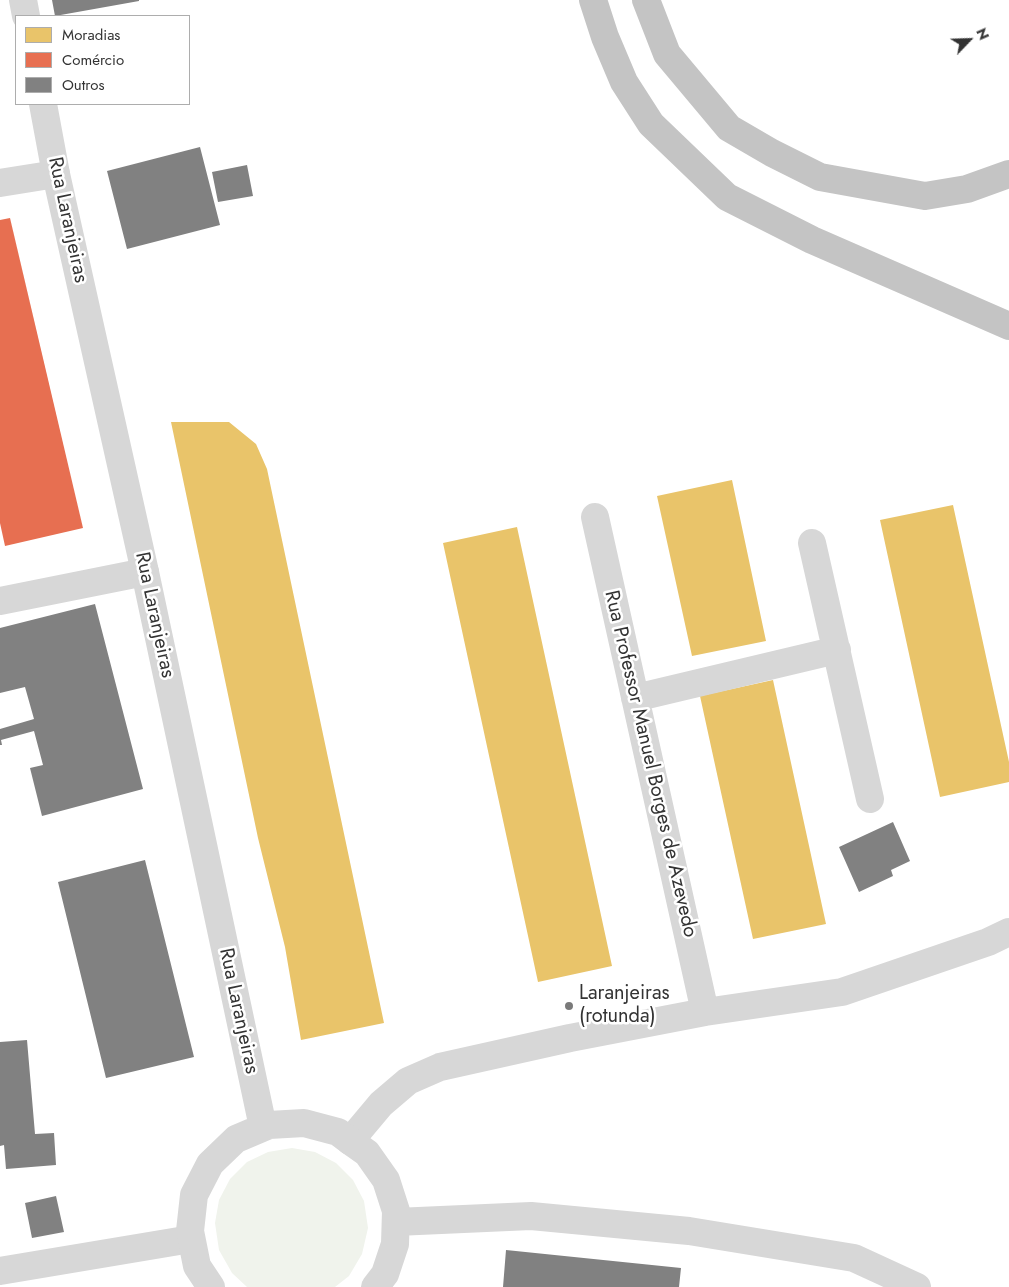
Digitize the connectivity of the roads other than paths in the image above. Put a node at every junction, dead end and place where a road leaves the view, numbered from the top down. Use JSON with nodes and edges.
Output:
{"nodes":[{"id":1,"x":23,"y":0,"type":"edge"},
{"id":2,"x":593,"y":0,"type":"edge"},
{"id":3,"x":646,"y":0,"type":"edge"},
{"id":4,"x":26,"y":15,"type":"edge"},
{"id":5,"x":43,"y":105,"type":"edge"},
{"id":6,"x":56,"y":174,"type":"junction"},
{"id":7,"x":1009,"y":174,"type":"edge"},
{"id":8,"x":0,"y":183,"type":"edge"},
{"id":9,"x":1009,"y":326,"type":"edge"},
{"id":10,"x":594,"y":517,"type":"dead end"},
{"id":11,"x":812,"y":543,"type":"dead end"},
{"id":12,"x":145,"y":572,"type":"junction"},
{"id":13,"x":0,"y":601,"type":"edge"},
{"id":14,"x":837,"y":650,"type":"junction"},
{"id":15,"x":635,"y":698,"type":"junction"},
{"id":16,"x":870,"y":799,"type":"dead end"},
{"id":17,"x":1009,"y":932,"type":"edge"},
{"id":18,"x":705,"y":1012,"type":"junction"},
{"id":19,"x":264,"y":1127,"type":"junction"},
{"id":20,"x":350,"y":1140,"type":"junction"},
{"id":21,"x":396,"y":1222,"type":"junction"},
{"id":22,"x":192,"y":1239,"type":"junction"},
{"id":23,"x":0,"y":1271,"type":"edge"},
{"id":24,"x":211,"y":1287,"type":"edge"},
{"id":25,"x":375,"y":1287,"type":"edge"},
{"id":26,"x":917,"y":1287,"type":"edge"}],
"edges":[{"from":1,"to":4,"type":"street"},
{"from":2,"to":9,"type":"highway"},
{"from":3,"to":7,"type":"highway"},
{"from":5,"to":6,"type":"street","name":"Rua Laranjeiras"},
{"from":6,"to":8,"type":"street"},
{"from":6,"to":12,"type":"street","name":"Rua Laranjeiras"},
{"from":10,"to":15,"type":"street","name":"Rua Professor Manuel Borges de Azevedo"},
{"from":11,"to":14,"type":"street"},
{"from":12,"to":13,"type":"street"},
{"from":12,"to":19,"type":"street","name":"Rua Laranjeiras"},
{"from":14,"to":15,"type":"street"},
{"from":14,"to":16,"type":"street"},
{"from":15,"to":18,"type":"street","name":"Rua Professor Manuel Borges de Azevedo"},
{"from":17,"to":18,"type":"street"},
{"from":18,"to":20,"type":"street"},
{"from":19,"to":20,"type":"street"},
{"from":19,"to":22,"type":"street"},
{"from":20,"to":21,"type":"street"},
{"from":21,"to":25,"type":"street"},
{"from":21,"to":26,"type":"street"},
{"from":22,"to":23,"type":"street"},
{"from":22,"to":24,"type":"street"}]}
